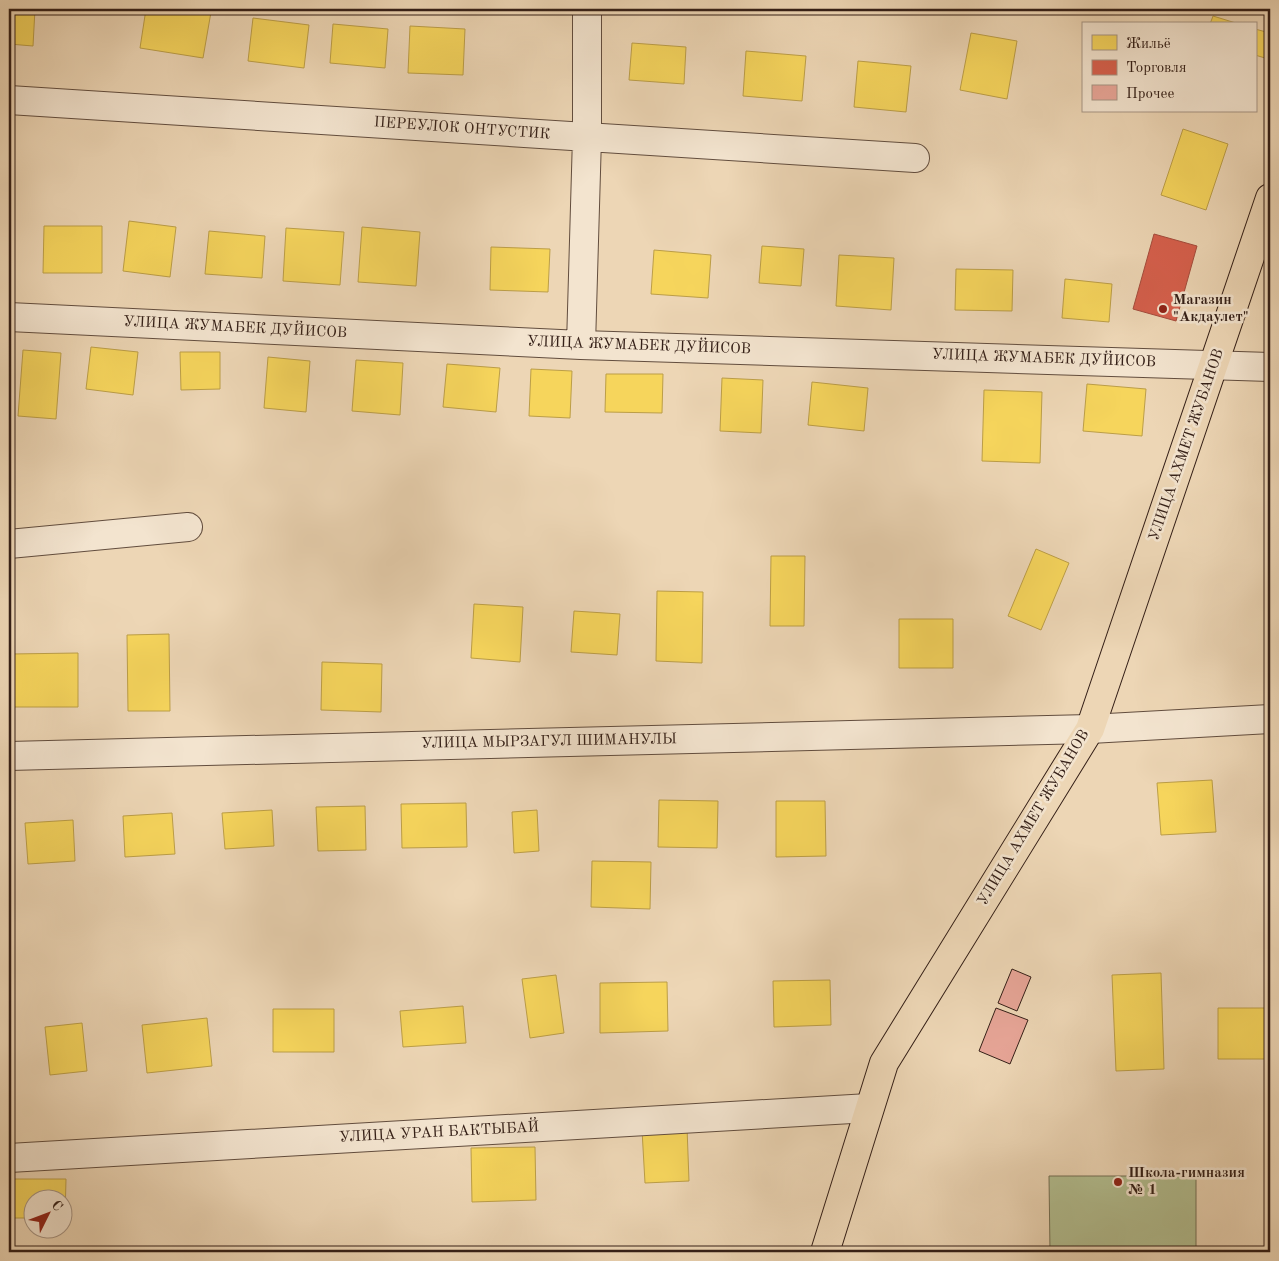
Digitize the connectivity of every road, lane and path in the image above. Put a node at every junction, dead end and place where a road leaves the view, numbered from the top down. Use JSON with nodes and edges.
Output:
{"nodes":[{"id":1,"x":587,"y":9,"type":"edge"},
{"id":2,"x":9,"y":100,"type":"edge"},
{"id":3,"x":587,"y":137,"type":"junction"},
{"id":4,"x":915,"y":158,"type":"dead end"},
{"id":5,"x":1270,"y":198,"type":"edge"},
{"id":6,"x":9,"y":317,"type":"edge"},
{"id":7,"x":582,"y":345,"type":"junction"},
{"id":8,"x":1214,"y":365,"type":"junction"},
{"id":9,"x":1270,"y":367,"type":"edge"},
{"id":10,"x":188,"y":527,"type":"dead end"},
{"id":11,"x":9,"y":544,"type":"edge"},
{"id":12,"x":1270,"y":719,"type":"edge"},
{"id":13,"x":1090,"y":729,"type":"junction"},
{"id":14,"x":9,"y":756,"type":"edge"},
{"id":15,"x":870,"y":1108,"type":"junction"},
{"id":16,"x":9,"y":1158,"type":"edge"},
{"id":17,"x":825,"y":1252,"type":"edge"}],
"edges":[{"from":1,"to":3,"type":"street"},
{"from":2,"to":3,"type":"street","name":"ПЕРЕУЛОК ОНТУСТИК"},
{"from":3,"to":4,"type":"street","name":"ПЕРЕУЛОК ОНТУСТИК"},
{"from":3,"to":7,"type":"street"},
{"from":5,"to":8,"type":"main road","name":"УЛИЦА АХМЕТ ЖУБАНОВ"},
{"from":6,"to":7,"type":"street","name":"УЛИЦА ЖУМАБЕК ДУЙИСОВ"},
{"from":7,"to":8,"type":"street","name":"УЛИЦА ЖУМАБЕК ДУЙИСОВ"},
{"from":8,"to":9,"type":"street","name":"УЛИЦА ЖУМАБЕК ДУЙИСОВ"},
{"from":8,"to":13,"type":"main road","name":"УЛИЦА АХМЕТ ЖУБАНОВ"},
{"from":10,"to":11,"type":"street"},
{"from":12,"to":13,"type":"street","name":"УЛИЦА МЫРЗАГУЛ ШИМАНУЛЫ"},
{"from":13,"to":14,"type":"street","name":"УЛИЦА МЫРЗАГУЛ ШИМАНУЛЫ"},
{"from":13,"to":15,"type":"main road","name":"УЛИЦА АХМЕТ ЖУБАНОВ"},
{"from":15,"to":16,"type":"street","name":"УЛИЦА УРАН БАКТЫБАЙ"},
{"from":15,"to":17,"type":"main road","name":"УЛИЦА АХМЕТ ЖУБАНОВ"}]}
